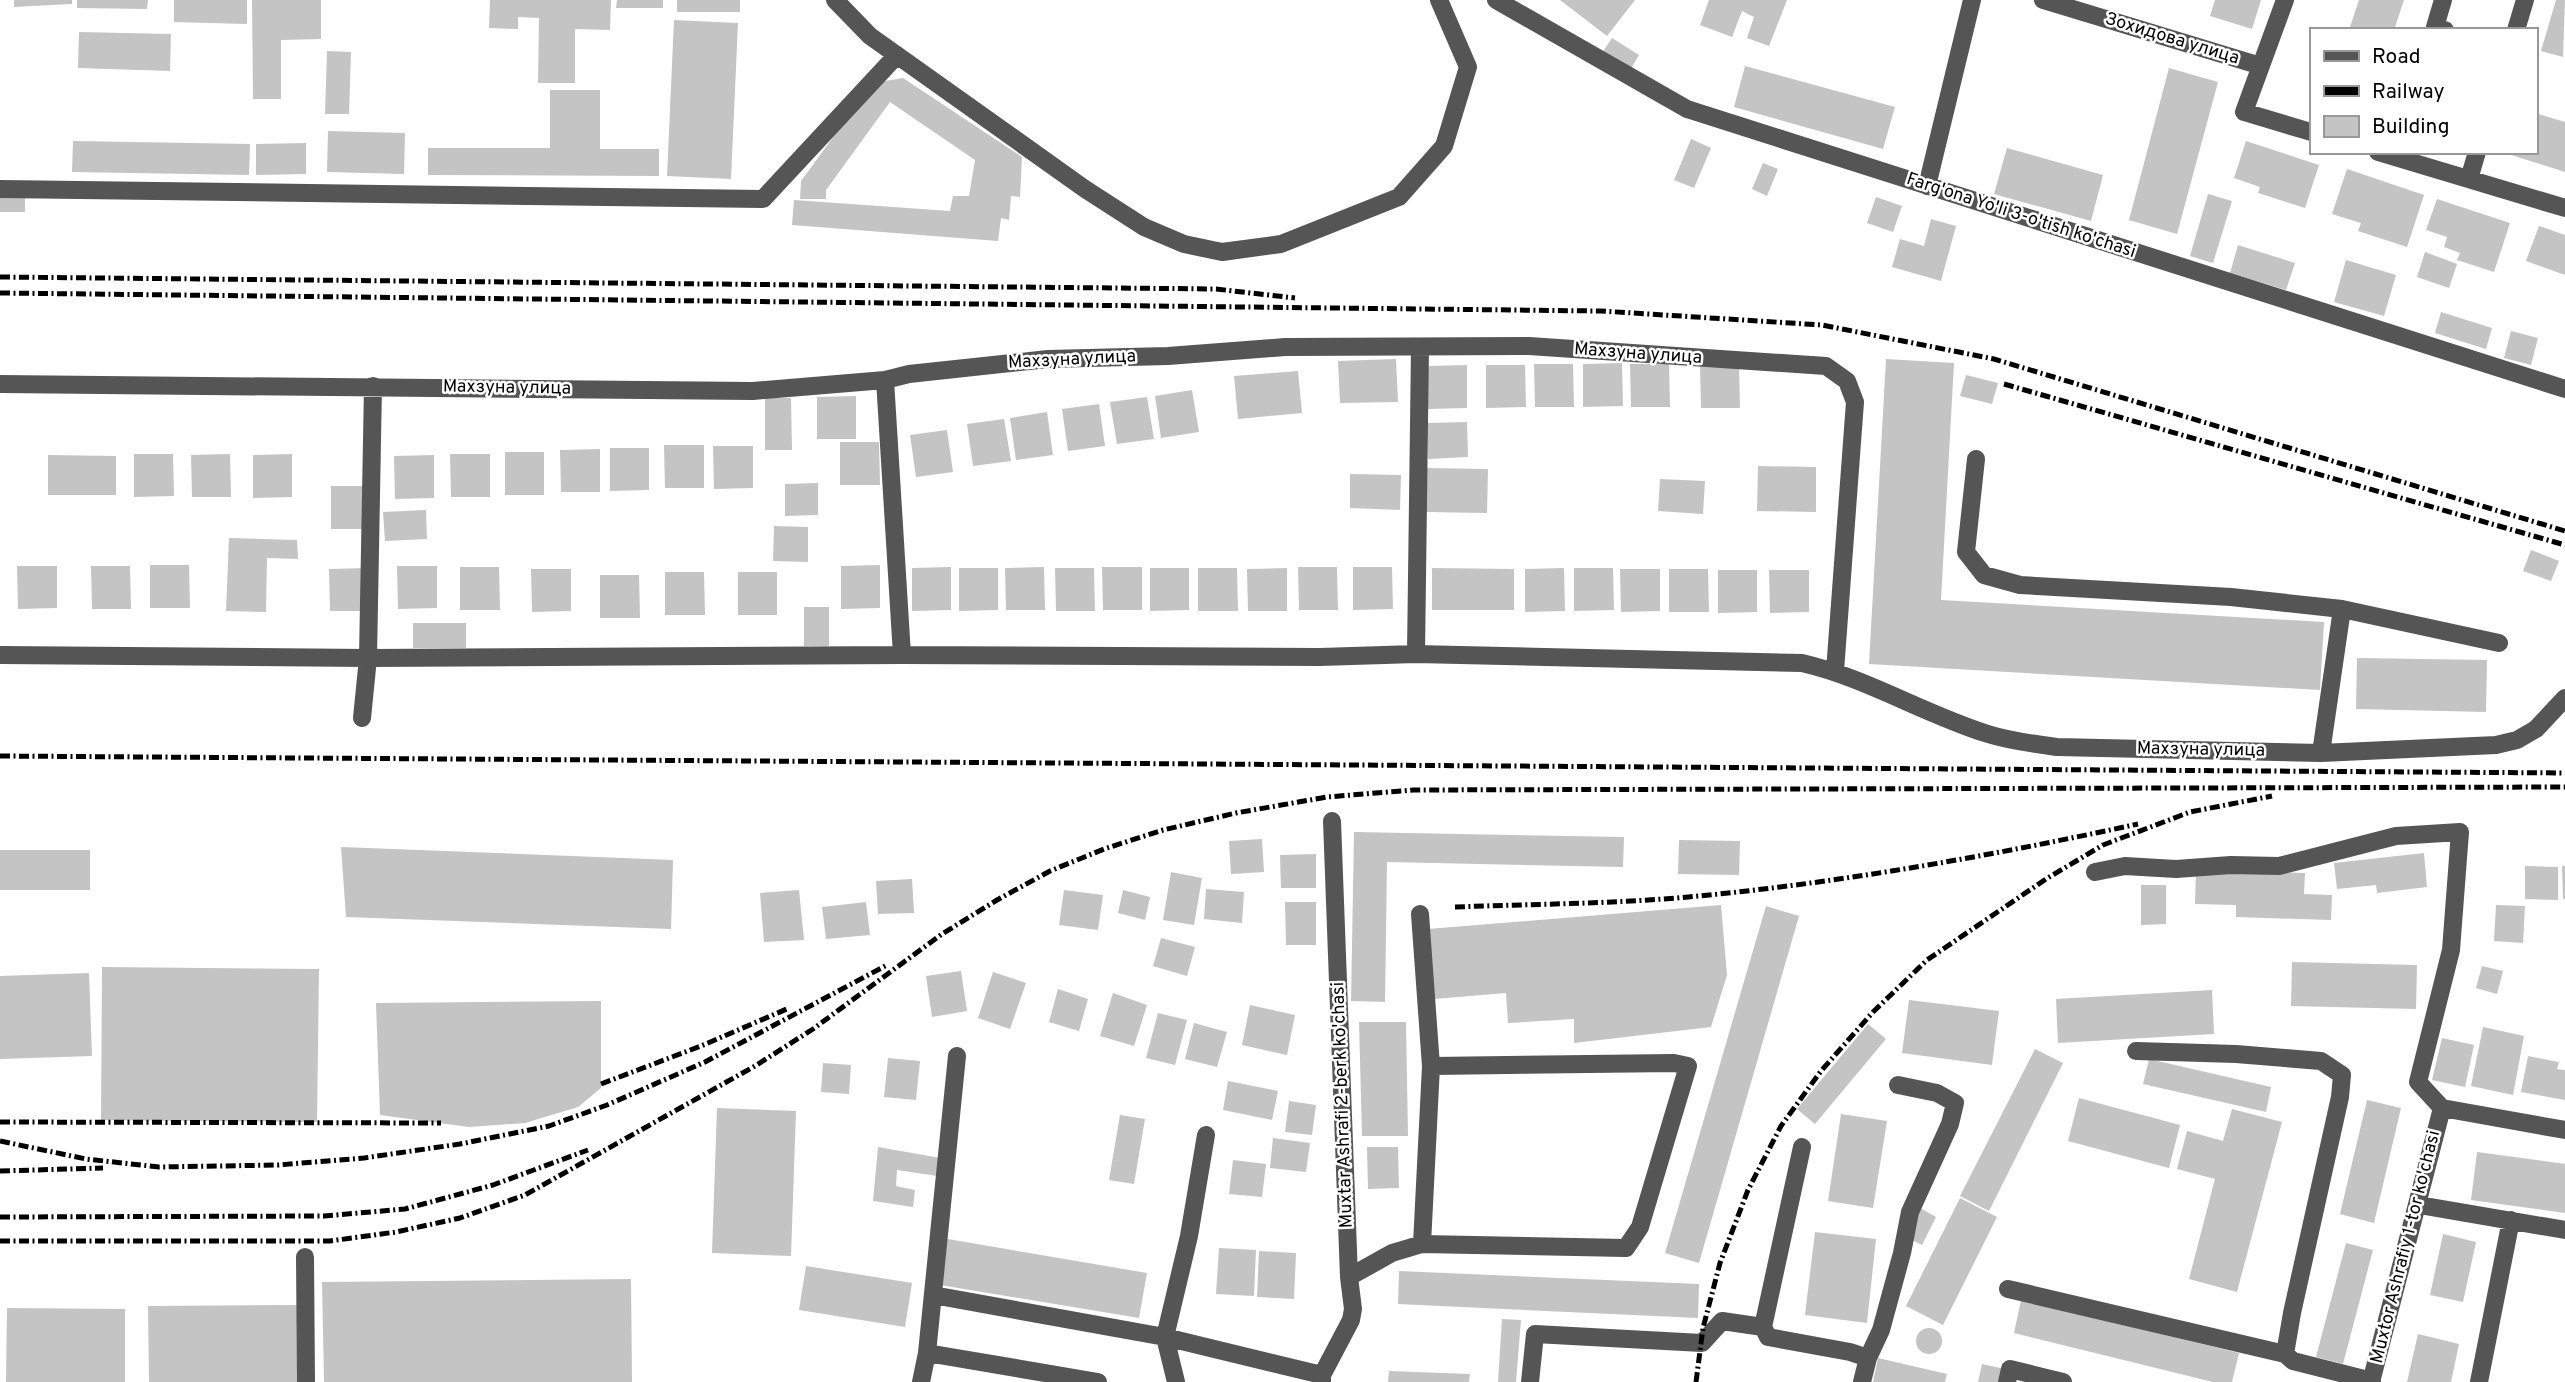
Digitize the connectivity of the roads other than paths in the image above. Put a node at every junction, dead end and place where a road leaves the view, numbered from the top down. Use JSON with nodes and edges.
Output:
{"nodes":[{"id":1,"x":835,"y":0,"type":"edge"},
{"id":2,"x":1438,"y":0,"type":"edge"},
{"id":3,"x":1496,"y":0,"type":"edge"},
{"id":4,"x":1972,"y":0,"type":"edge"},
{"id":5,"x":2043,"y":0,"type":"edge"},
{"id":6,"x":2285,"y":0,"type":"edge"},
{"id":7,"x":2443,"y":0,"type":"edge"},
{"id":8,"x":2525,"y":0,"type":"edge"},
{"id":9,"x":2438,"y":28,"type":"edge"},
{"id":10,"x":2517,"y":28,"type":"edge"},
{"id":11,"x":897,"y":55,"type":"junction"},
{"id":12,"x":2261,"y":66,"type":"junction"},
{"id":13,"x":2310,"y":132,"type":"edge"},
{"id":14,"x":2385,"y":154,"type":"edge"},
{"id":15,"x":2476,"y":154,"type":"edge"},
{"id":16,"x":2469,"y":179,"type":"junction"},
{"id":17,"x":1927,"y":186,"type":"junction"},
{"id":18,"x":0,"y":189,"type":"edge"},
{"id":19,"x":2565,"y":208,"type":"edge"},
{"id":20,"x":1420,"y":347,"type":"junction"},
{"id":21,"x":885,"y":380,"type":"junction"},
{"id":22,"x":0,"y":384,"type":"edge"},
{"id":23,"x":373,"y":386,"type":"junction"},
{"id":24,"x":2565,"y":389,"type":"edge"},
{"id":25,"x":1976,"y":459,"type":"dead end"},
{"id":26,"x":2342,"y":609,"type":"junction"},
{"id":27,"x":2499,"y":643,"type":"dead end"},
{"id":28,"x":0,"y":654,"type":"edge"},
{"id":29,"x":1416,"y":654,"type":"junction"},
{"id":30,"x":902,"y":655,"type":"junction"},
{"id":31,"x":368,"y":658,"type":"junction"},
{"id":32,"x":1835,"y":671,"type":"junction"},
{"id":33,"x":2565,"y":698,"type":"edge"},
{"id":34,"x":362,"y":718,"type":"dead end"},
{"id":35,"x":2321,"y":752,"type":"junction"},
{"id":36,"x":1332,"y":821,"type":"dead end"},
{"id":37,"x":2095,"y":872,"type":"dead end"},
{"id":38,"x":1420,"y":914,"type":"dead end"},
{"id":39,"x":2136,"y":1051,"type":"dead end"},
{"id":40,"x":957,"y":1056,"type":"dead end"},
{"id":41,"x":1431,"y":1066,"type":"junction"},
{"id":42,"x":1898,"y":1086,"type":"dead end"},
{"id":43,"x":2442,"y":1108,"type":"junction"},
{"id":44,"x":2565,"y":1130,"type":"edge"},
{"id":45,"x":1206,"y":1135,"type":"dead end"},
{"id":46,"x":1802,"y":1147,"type":"dead end"},
{"id":47,"x":2425,"y":1206,"type":"dead end"},
{"id":48,"x":2511,"y":1220,"type":"junction"},
{"id":49,"x":2565,"y":1230,"type":"edge"},
{"id":50,"x":1422,"y":1244,"type":"junction"},
{"id":51,"x":305,"y":1257,"type":"dead end"},
{"id":52,"x":1349,"y":1277,"type":"junction"},
{"id":53,"x":2008,"y":1289,"type":"dead end"},
{"id":54,"x":933,"y":1295,"type":"junction"},
{"id":55,"x":1763,"y":1327,"type":"junction"},
{"id":56,"x":1165,"y":1337,"type":"junction"},
{"id":57,"x":927,"y":1353,"type":"junction"},
{"id":58,"x":2285,"y":1354,"type":"junction"},
{"id":59,"x":1868,"y":1358,"type":"junction"},
{"id":60,"x":1322,"y":1379,"type":"edge"},
{"id":61,"x":2371,"y":1381,"type":"edge"},
{"id":62,"x":306,"y":1382,"type":"edge"},
{"id":63,"x":921,"y":1382,"type":"edge"},
{"id":64,"x":1098,"y":1382,"type":"edge"},
{"id":65,"x":1176,"y":1382,"type":"edge"},
{"id":66,"x":1530,"y":1382,"type":"edge"},
{"id":67,"x":1862,"y":1382,"type":"edge"},
{"id":68,"x":2007,"y":1382,"type":"edge"},
{"id":69,"x":2063,"y":1382,"type":"edge"},
{"id":70,"x":2479,"y":1382,"type":"edge"}],
"edges":[{"from":1,"to":11,"type":"street"},
{"from":2,"to":11,"type":"street"},
{"from":3,"to":17,"type":"street","name":"Farg'ona Yo'li 3-o'tish ko'chasi"},
{"from":4,"to":17,"type":"street"},
{"from":5,"to":12,"type":"street","name":"Зохидова улица"},
{"from":6,"to":12,"type":"street","name":"Зохидова улица"},
{"from":7,"to":9,"type":"street"},
{"from":8,"to":10,"type":"street"},
{"from":11,"to":18,"type":"street"},
{"from":12,"to":13,"type":"street","name":"Зохидова улица"},
{"from":14,"to":16,"type":"street"},
{"from":15,"to":16,"type":"street"},
{"from":16,"to":19,"type":"street"},
{"from":17,"to":24,"type":"street","name":"Farg'ona Yo'li 3-o'tish ko'chasi"},
{"from":20,"to":21,"type":"street","name":"Махзуна улица"},
{"from":20,"to":29,"type":"street"},
{"from":20,"to":32,"type":"street","name":"Махзуна улица"},
{"from":21,"to":23,"type":"street","name":"Махзуна улица"},
{"from":21,"to":30,"type":"street"},
{"from":22,"to":23,"type":"street","name":"Махзуна улица"},
{"from":23,"to":31,"type":"street"},
{"from":25,"to":26,"type":"street"},
{"from":26,"to":27,"type":"street"},
{"from":26,"to":35,"type":"street"},
{"from":28,"to":31,"type":"street","name":"Махзуна улица"},
{"from":29,"to":30,"type":"street","name":"Махзуна улица"},
{"from":29,"to":32,"type":"street","name":"Махзуна улица"},
{"from":30,"to":31,"type":"street","name":"Махзуна улица"},
{"from":31,"to":34,"type":"street"},
{"from":32,"to":35,"type":"street","name":"Махзуна улица"},
{"from":33,"to":35,"type":"street","name":"Махзуна улица"},
{"from":36,"to":52,"type":"street","name":"Muxtar Ashrafi 2-berk ko'chasi"},
{"from":37,"to":43,"type":"street","name":"Muxtor Ashrafiy 1-tor ko'chasi"},
{"from":38,"to":41,"type":"street"},
{"from":39,"to":58,"type":"street"},
{"from":40,"to":54,"type":"street"},
{"from":41,"to":50,"type":"street"},
{"from":41,"to":50,"type":"street"},
{"from":42,"to":59,"type":"street"},
{"from":43,"to":44,"type":"street"},
{"from":43,"to":61,"type":"street","name":"Muxtor Ashrafiy 1-tor ko'chasi"},
{"from":45,"to":56,"type":"street"},
{"from":46,"to":55,"type":"street"},
{"from":47,"to":48,"type":"street"},
{"from":48,"to":49,"type":"street"},
{"from":48,"to":70,"type":"street"},
{"from":50,"to":52,"type":"street"},
{"from":51,"to":62,"type":"street"},
{"from":52,"to":60,"type":"street","name":"Muxtar Ashrafi 2-berk ko'chasi"},
{"from":53,"to":58,"type":"street"},
{"from":54,"to":56,"type":"street"},
{"from":54,"to":57,"type":"street"},
{"from":55,"to":59,"type":"street"},
{"from":55,"to":66,"type":"street"},
{"from":56,"to":60,"type":"street"},
{"from":56,"to":65,"type":"street"},
{"from":57,"to":63,"type":"street"},
{"from":57,"to":64,"type":"street"},
{"from":58,"to":61,"type":"street"},
{"from":59,"to":67,"type":"street"},
{"from":68,"to":69,"type":"street"}]}
